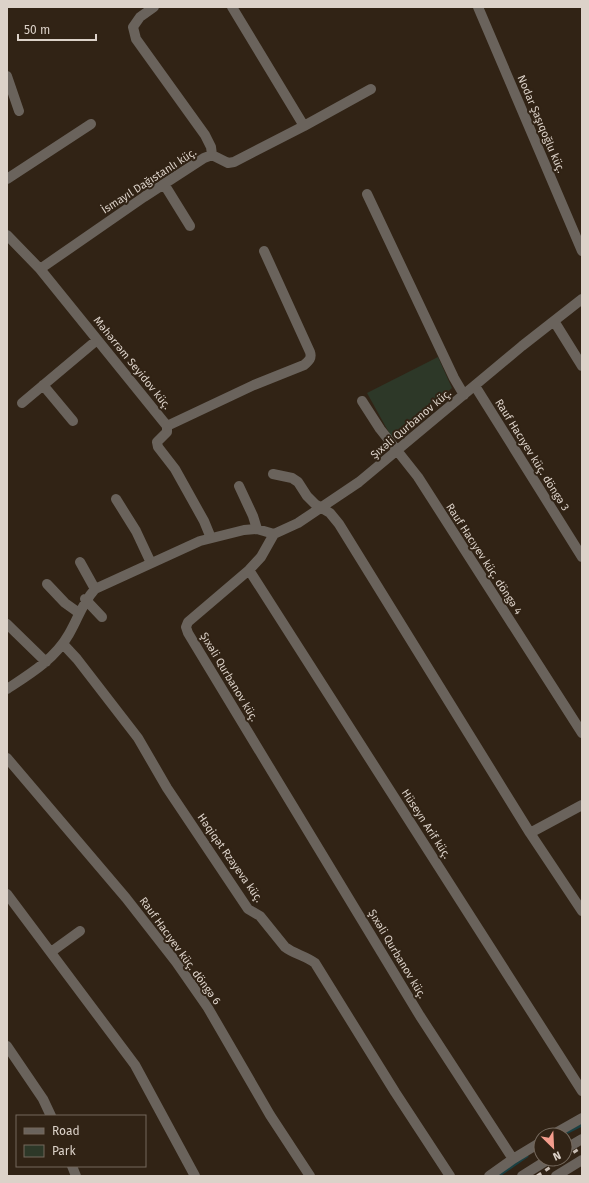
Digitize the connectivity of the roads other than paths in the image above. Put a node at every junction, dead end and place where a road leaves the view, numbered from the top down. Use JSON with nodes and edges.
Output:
{"nodes":[{"id":1,"x":154,"y":7,"type":"edge"},
{"id":2,"x":232,"y":7,"type":"edge"},
{"id":3,"x":478,"y":7,"type":"edge"},
{"id":4,"x":7,"y":76,"type":"edge"},
{"id":5,"x":371,"y":89,"type":"dead end"},
{"id":6,"x":19,"y":111,"type":"dead end"},
{"id":7,"x":91,"y":124,"type":"dead end"},
{"id":8,"x":304,"y":126,"type":"junction"},
{"id":9,"x":212,"y":155,"type":"junction"},
{"id":10,"x":7,"y":179,"type":"edge"},
{"id":11,"x":164,"y":184,"type":"junction"},
{"id":12,"x":366,"y":194,"type":"dead end"},
{"id":13,"x":190,"y":226,"type":"dead end"},
{"id":14,"x":7,"y":235,"type":"edge"},
{"id":15,"x":264,"y":251,"type":"dead end"},
{"id":16,"x":582,"y":251,"type":"edge"},
{"id":17,"x":40,"y":269,"type":"junction"},
{"id":18,"x":582,"y":299,"type":"edge"},
{"id":19,"x":554,"y":321,"type":"junction"},
{"id":20,"x":97,"y":340,"type":"junction"},
{"id":21,"x":582,"y":366,"type":"edge"},
{"id":22,"x":43,"y":385,"type":"junction"},
{"id":23,"x":475,"y":386,"type":"junction"},
{"id":24,"x":464,"y":395,"type":"junction"},
{"id":25,"x":362,"y":401,"type":"dead end"},
{"id":26,"x":22,"y":403,"type":"dead end"},
{"id":27,"x":73,"y":421,"type":"dead end"},
{"id":28,"x":167,"y":426,"type":"junction"},
{"id":29,"x":397,"y":452,"type":"junction"},
{"id":30,"x":273,"y":474,"type":"dead end"},
{"id":31,"x":239,"y":486,"type":"dead end"},
{"id":32,"x":116,"y":499,"type":"dead end"},
{"id":33,"x":323,"y":508,"type":"junction"},
{"id":34,"x":257,"y":529,"type":"junction"},
{"id":35,"x":274,"y":534,"type":"junction"},
{"id":36,"x":210,"y":538,"type":"junction"},
{"id":37,"x":582,"y":557,"type":"edge"},
{"id":38,"x":80,"y":562,"type":"dead end"},
{"id":39,"x":151,"y":563,"type":"junction"},
{"id":40,"x":249,"y":570,"type":"junction"},
{"id":41,"x":47,"y":584,"type":"dead end"},
{"id":42,"x":95,"y":589,"type":"junction"},
{"id":43,"x":85,"y":599,"type":"junction"},
{"id":44,"x":78,"y":613,"type":"junction"},
{"id":45,"x":102,"y":617,"type":"dead end"},
{"id":46,"x":7,"y":624,"type":"edge"},
{"id":47,"x":63,"y":644,"type":"junction"},
{"id":48,"x":46,"y":662,"type":"junction"},
{"id":49,"x":7,"y":689,"type":"edge"},
{"id":50,"x":582,"y":733,"type":"edge"},
{"id":51,"x":7,"y":758,"type":"edge"},
{"id":52,"x":582,"y":805,"type":"edge"},
{"id":53,"x":530,"y":833,"type":"junction"},
{"id":54,"x":7,"y":894,"type":"edge"},
{"id":55,"x":582,"y":911,"type":"edge"},
{"id":56,"x":80,"y":931,"type":"dead end"},
{"id":57,"x":51,"y":952,"type":"junction"},
{"id":58,"x":7,"y":1046,"type":"edge"},
{"id":59,"x":582,"y":1091,"type":"edge"},
{"id":60,"x":50,"y":1115,"type":"edge"},
{"id":61,"x":582,"y":1118,"type":"edge"},
{"id":62,"x":566,"y":1127,"type":"edge"},
{"id":63,"x":582,"y":1139,"type":"edge"},
{"id":64,"x":573,"y":1144,"type":"edge"},
{"id":65,"x":533,"y":1147,"type":"edge"},
{"id":66,"x":528,"y":1150,"type":"junction"},
{"id":67,"x":533,"y":1158,"type":"edge"},
{"id":68,"x":513,"y":1159,"type":"junction"},
{"id":69,"x":582,"y":1160,"type":"edge"},
{"id":70,"x":535,"y":1167,"type":"edge"},
{"id":71,"x":195,"y":1176,"type":"edge"},
{"id":72,"x":310,"y":1176,"type":"edge"},
{"id":73,"x":450,"y":1176,"type":"edge"},
{"id":74,"x":489,"y":1176,"type":"edge"},
{"id":75,"x":522,"y":1176,"type":"edge"},
{"id":76,"x":556,"y":1176,"type":"edge"}],
"edges":[{"from":1,"to":9,"type":"street"},
{"from":2,"to":8,"type":"street"},
{"from":3,"to":16,"type":"street","name":"Nodar Şaşıqoğlu küç."},
{"from":4,"to":6,"type":"street"},
{"from":5,"to":8,"type":"street","name":"İsmayıl Dağıstanlı küç."},
{"from":7,"to":10,"type":"street"},
{"from":8,"to":9,"type":"street","name":"İsmayıl Dağıstanlı küç."},
{"from":9,"to":11,"type":"street","name":"İsmayıl Dağıstanlı küç."},
{"from":11,"to":13,"type":"street"},
{"from":11,"to":17,"type":"street","name":"İsmayıl Dağıstanlı küç."},
{"from":12,"to":24,"type":"street"},
{"from":14,"to":17,"type":"street","name":"Məhərrəm Seyidov küç."},
{"from":15,"to":28,"type":"street"},
{"from":17,"to":20,"type":"street","name":"Məhərrəm Seyidov küç."},
{"from":18,"to":19,"type":"street","name":"Şıxəli Qurbanov küç."},
{"from":19,"to":21,"type":"street"},
{"from":19,"to":23,"type":"street","name":"Şıxəli Qurbanov küç."},
{"from":20,"to":22,"type":"street"},
{"from":20,"to":28,"type":"street","name":"Məhərrəm Seyidov küç."},
{"from":22,"to":26,"type":"street"},
{"from":22,"to":27,"type":"street"},
{"from":23,"to":24,"type":"street","name":"Şıxəli Qurbanov küç."},
{"from":23,"to":37,"type":"street","name":"Rauf Hacıyev küç. döngə 3"},
{"from":24,"to":29,"type":"street","name":"Şıxəli Qurbanov küç."},
{"from":25,"to":29,"type":"street","name":"Rauf Hacıyev küç. döngə 4"},
{"from":28,"to":36,"type":"street","name":"Məhərrəm Seyidov küç."},
{"from":29,"to":33,"type":"street","name":"Şıxəli Qurbanov küç."},
{"from":29,"to":50,"type":"street","name":"Rauf Hacıyev küç. döngə 4"},
{"from":30,"to":33,"type":"street"},
{"from":31,"to":34,"type":"street"},
{"from":32,"to":39,"type":"street"},
{"from":33,"to":35,"type":"street","name":"Şıxəli Qurbanov küç."},
{"from":33,"to":53,"type":"street"},
{"from":34,"to":35,"type":"street"},
{"from":34,"to":36,"type":"street"},
{"from":35,"to":40,"type":"street","name":"Şıxəli Qurbanov küç."},
{"from":36,"to":39,"type":"street"},
{"from":38,"to":42,"type":"street"},
{"from":39,"to":42,"type":"street"},
{"from":40,"to":59,"type":"street","name":"Hüseyn Arif küç."},
{"from":40,"to":68,"type":"street","name":"Şıxəli Qurbanov küç."},
{"from":41,"to":44,"type":"street"},
{"from":42,"to":43,"type":"street"},
{"from":43,"to":44,"type":"street"},
{"from":43,"to":45,"type":"street"},
{"from":44,"to":47,"type":"street"},
{"from":46,"to":48,"type":"street"},
{"from":47,"to":48,"type":"street"},
{"from":47,"to":73,"type":"street","name":"Həqiqət Rzayeva küç."},
{"from":48,"to":49,"type":"street"},
{"from":51,"to":72,"type":"street","name":"Rauf Hacıyev küç. döngə 6"},
{"from":52,"to":53,"type":"street"},
{"from":53,"to":55,"type":"street"},
{"from":54,"to":57,"type":"street"},
{"from":56,"to":57,"type":"street"},
{"from":57,"to":71,"type":"street"},
{"from":58,"to":60,"type":"street"},
{"from":61,"to":62,"type":"street"},
{"from":63,"to":64,"type":"street"},
{"from":65,"to":66,"type":"street"},
{"from":66,"to":67,"type":"street"},
{"from":66,"to":68,"type":"street"},
{"from":68,"to":74,"type":"street"},
{"from":69,"to":76,"type":"street"},
{"from":70,"to":75,"type":"street"}]}
